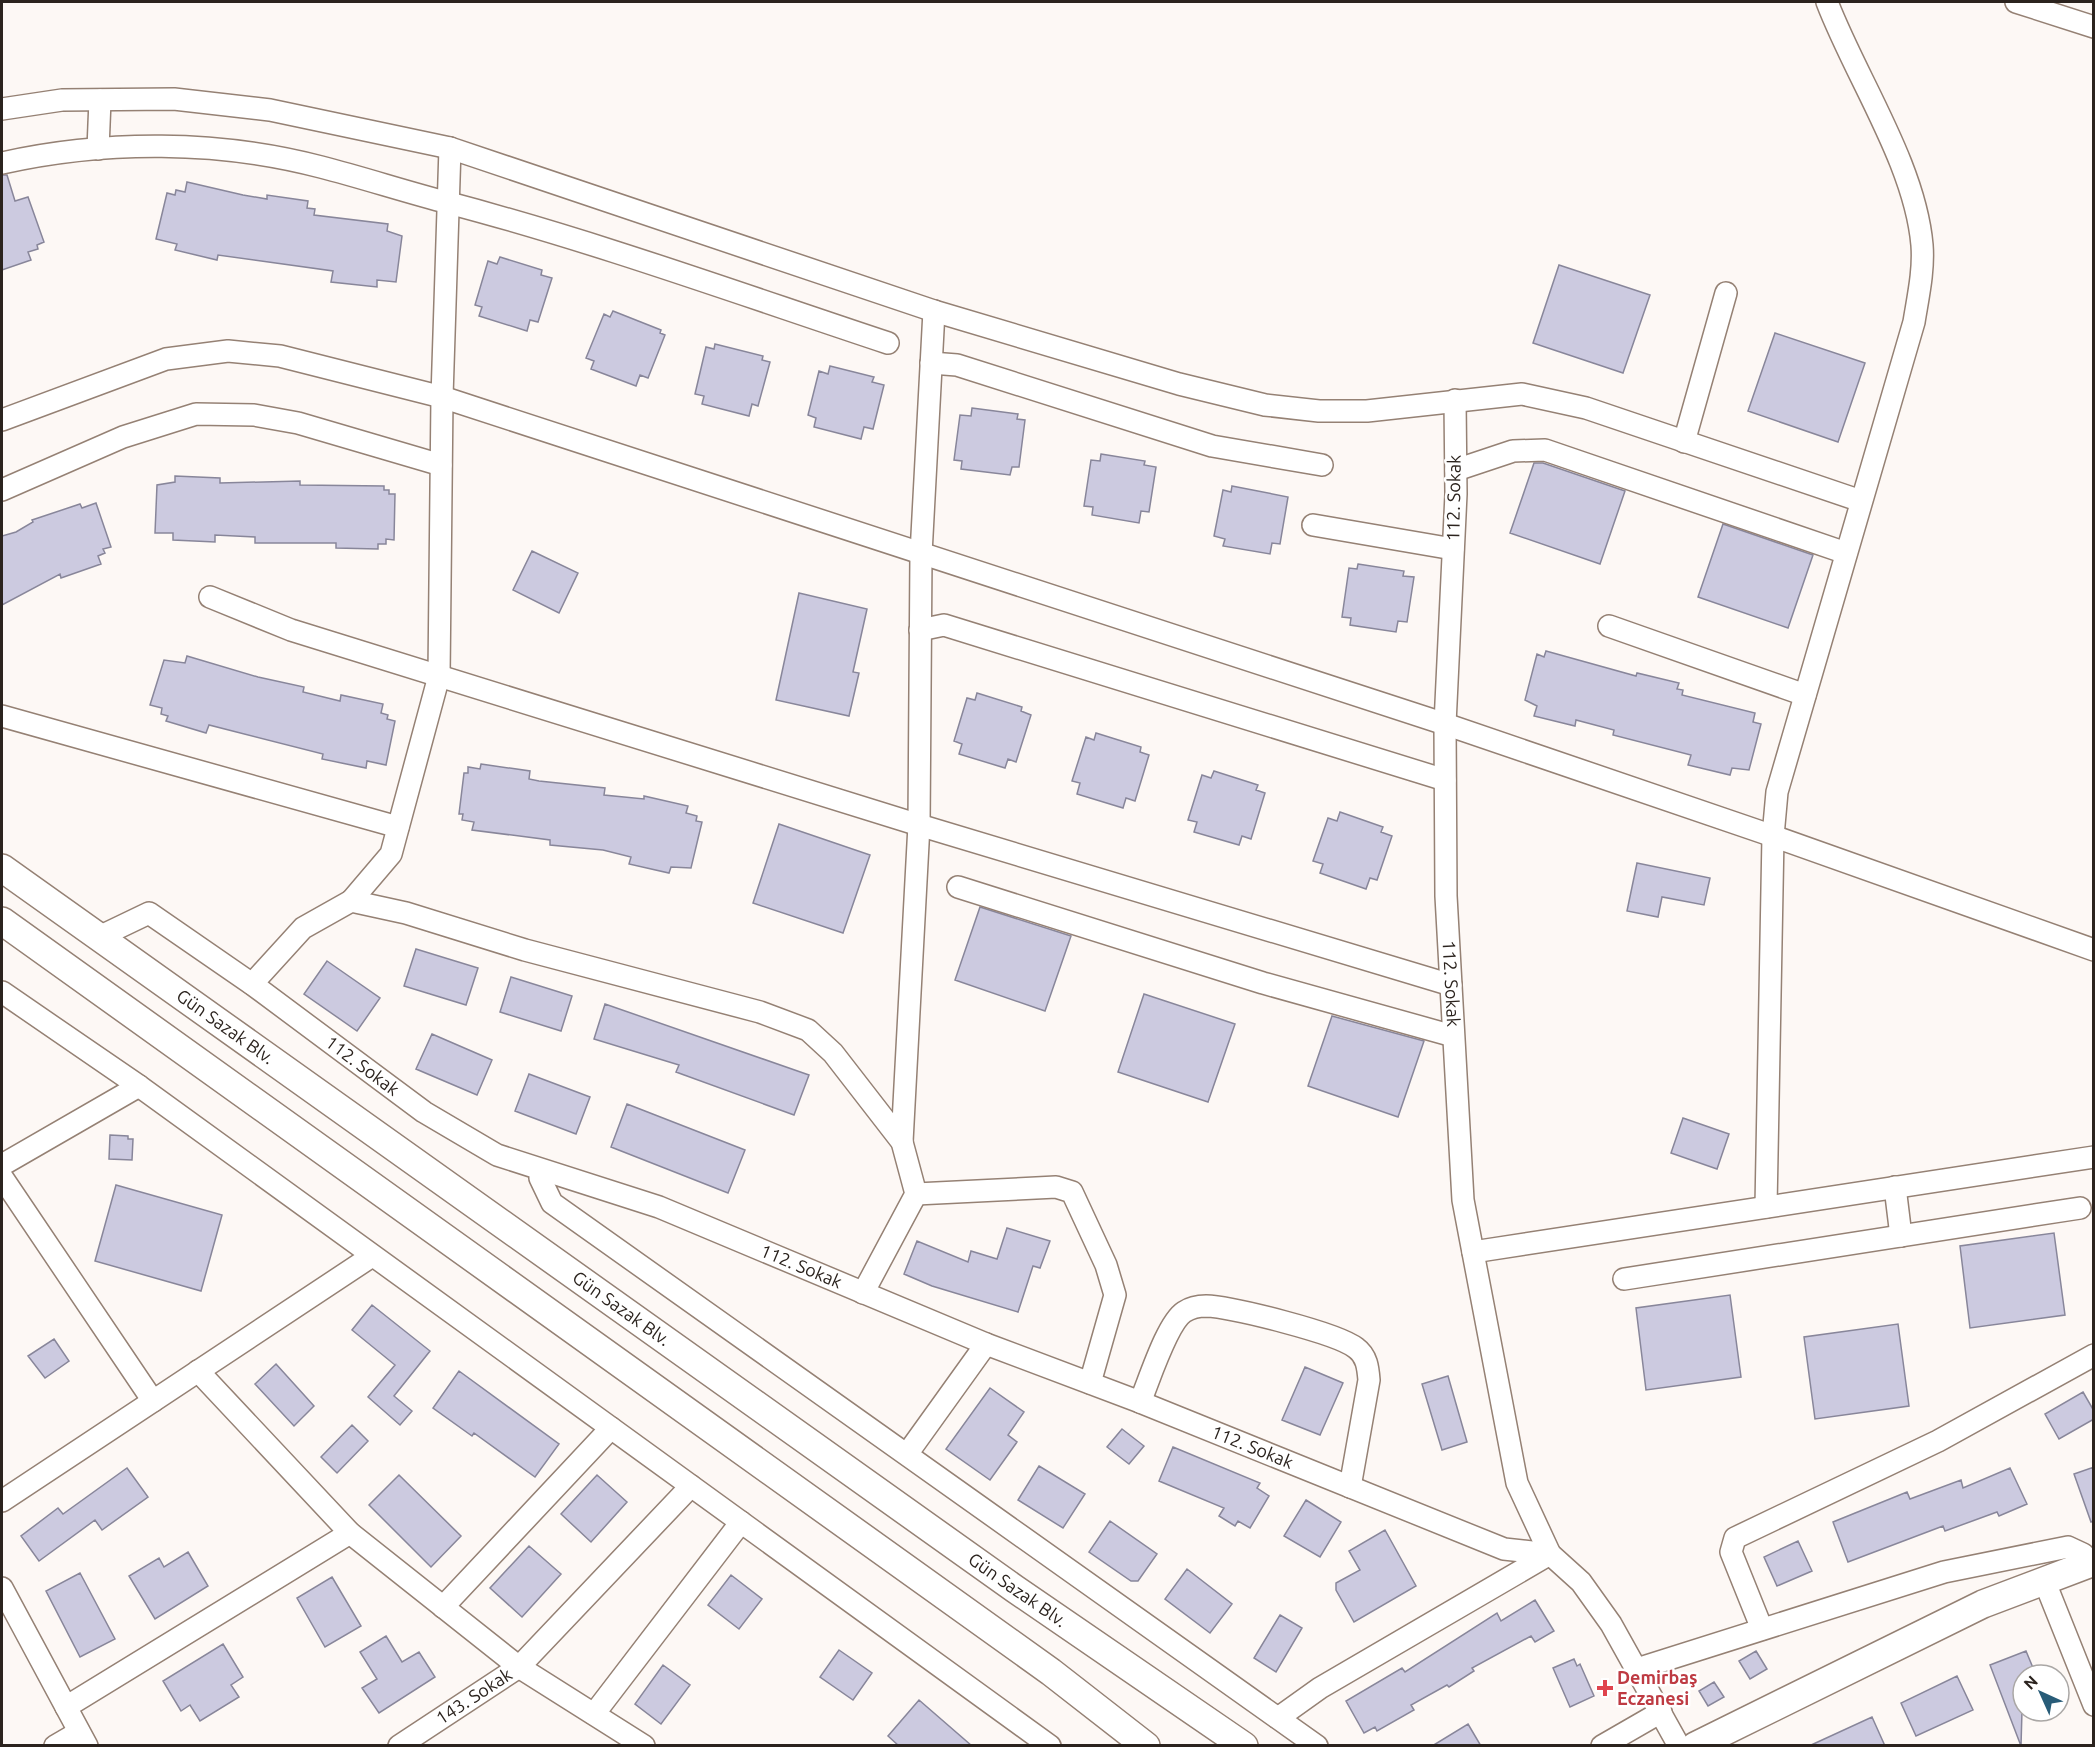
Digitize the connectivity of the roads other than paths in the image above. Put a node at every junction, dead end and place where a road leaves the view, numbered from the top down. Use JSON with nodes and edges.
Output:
{"nodes":[{"id":1,"x":1827,"y":2,"type":"edge"},
{"id":2,"x":2016,"y":2,"type":"edge"},
{"id":3,"x":2094,"y":27,"type":"edge"},
{"id":4,"x":100,"y":100,"type":"junction"},
{"id":5,"x":2,"y":109,"type":"edge"},
{"id":6,"x":450,"y":148,"type":"junction"},
{"id":7,"x":98,"y":149,"type":"junction"},
{"id":8,"x":2,"y":163,"type":"edge"},
{"id":9,"x":450,"y":203,"type":"junction"},
{"id":10,"x":1726,"y":293,"type":"dead end"},
{"id":11,"x":934,"y":311,"type":"junction"},
{"id":12,"x":888,"y":343,"type":"dead end"},
{"id":13,"x":931,"y":363,"type":"junction"},
{"id":14,"x":442,"y":397,"type":"junction"},
{"id":15,"x":1455,"y":400,"type":"junction"},
{"id":16,"x":2,"y":420,"type":"edge"},
{"id":17,"x":1684,"y":442,"type":"junction"},
{"id":18,"x":441,"y":465,"type":"junction"},
{"id":19,"x":1322,"y":465,"type":"dead end"},
{"id":20,"x":1456,"y":470,"type":"junction"},
{"id":21,"x":2,"y":490,"type":"edge"},
{"id":22,"x":1861,"y":501,"type":"junction"},
{"id":23,"x":1313,"y":525,"type":"dead end"},
{"id":24,"x":1453,"y":549,"type":"junction"},
{"id":25,"x":1846,"y":553,"type":"junction"},
{"id":26,"x":921,"y":554,"type":"junction"},
{"id":27,"x":210,"y":597,"type":"dead end"},
{"id":28,"x":1609,"y":626,"type":"dead end"},
{"id":29,"x":920,"y":630,"type":"junction"},
{"id":30,"x":439,"y":676,"type":"junction"},
{"id":31,"x":1805,"y":695,"type":"junction"},
{"id":32,"x":2,"y":716,"type":"edge"},
{"id":33,"x":1445,"y":724,"type":"junction"},
{"id":34,"x":1445,"y":780,"type":"junction"},
{"id":35,"x":919,"y":825,"type":"junction"},
{"id":36,"x":398,"y":826,"type":"junction"},
{"id":37,"x":1773,"y":836,"type":"junction"},
{"id":38,"x":2,"y":868,"type":"edge"},
{"id":39,"x":958,"y":887,"type":"dead end"},
{"id":40,"x":351,"y":901,"type":"junction"},
{"id":41,"x":2,"y":921,"type":"edge"},
{"id":42,"x":99,"y":938,"type":"junction"},
{"id":43,"x":2094,"y":950,"type":"edge"},
{"id":44,"x":252,"y":984,"type":"junction"},
{"id":45,"x":1451,"y":985,"type":"junction"},
{"id":46,"x":2,"y":992,"type":"edge"},
{"id":47,"x":1454,"y":1036,"type":"junction"},
{"id":48,"x":139,"y":1086,"type":"junction"},
{"id":49,"x":902,"y":1142,"type":"junction"},
{"id":50,"x":2094,"y":1157,"type":"edge"},
{"id":51,"x":2,"y":1164,"type":"edge"},
{"id":52,"x":543,"y":1171,"type":"junction"},
{"id":53,"x":2,"y":1176,"type":"edge"},
{"id":54,"x":1895,"y":1187,"type":"junction"},
{"id":55,"x":916,"y":1194,"type":"junction"},
{"id":56,"x":1766,"y":1207,"type":"junction"},
{"id":57,"x":2080,"y":1208,"type":"dead end"},
{"id":58,"x":1901,"y":1236,"type":"junction"},
{"id":59,"x":1473,"y":1252,"type":"junction"},
{"id":60,"x":372,"y":1256,"type":"junction"},
{"id":61,"x":1624,"y":1279,"type":"dead end"},
{"id":62,"x":863,"y":1293,"type":"junction"},
{"id":63,"x":986,"y":1344,"type":"junction"},
{"id":64,"x":2094,"y":1355,"type":"edge"},
{"id":65,"x":198,"y":1371,"type":"junction"},
{"id":66,"x":1090,"y":1383,"type":"junction"},
{"id":67,"x":153,"y":1401,"type":"junction"},
{"id":68,"x":1140,"y":1402,"type":"junction"},
{"id":69,"x":610,"y":1428,"type":"junction"},
{"id":70,"x":907,"y":1454,"type":"junction"},
{"id":71,"x":691,"y":1486,"type":"junction"},
{"id":72,"x":1350,"y":1487,"type":"junction"},
{"id":73,"x":2,"y":1501,"type":"edge"},
{"id":74,"x":741,"y":1522,"type":"junction"},
{"id":75,"x":350,"y":1533,"type":"junction"},
{"id":76,"x":1550,"y":1554,"type":"junction"},
{"id":77,"x":2092,"y":1562,"type":"edge"},
{"id":78,"x":2044,"y":1580,"type":"junction"},
{"id":79,"x":2,"y":1588,"type":"edge"},
{"id":80,"x":443,"y":1607,"type":"junction"},
{"id":81,"x":1762,"y":1629,"type":"junction"},
{"id":82,"x":519,"y":1667,"type":"junction"},
{"id":83,"x":1637,"y":1669,"type":"junction"},
{"id":84,"x":2094,"y":1705,"type":"edge"},
{"id":85,"x":66,"y":1707,"type":"junction"},
{"id":86,"x":1660,"y":1712,"type":"junction"},
{"id":87,"x":594,"y":1714,"type":"junction"},
{"id":88,"x":1278,"y":1718,"type":"junction"},
{"id":89,"x":83,"y":1739,"type":"edge"},
{"id":90,"x":55,"y":1746,"type":"edge"},
{"id":91,"x":399,"y":1746,"type":"edge"},
{"id":92,"x":644,"y":1746,"type":"edge"},
{"id":93,"x":1050,"y":1746,"type":"edge"},
{"id":94,"x":1146,"y":1746,"type":"edge"},
{"id":95,"x":1244,"y":1746,"type":"edge"},
{"id":96,"x":1317,"y":1746,"type":"edge"},
{"id":97,"x":1602,"y":1746,"type":"edge"},
{"id":98,"x":1679,"y":1746,"type":"edge"},
{"id":99,"x":1695,"y":1746,"type":"edge"}],
"edges":[{"from":1,"to":22,"type":"street"},
{"from":2,"to":3,"type":"street"},
{"from":4,"to":5,"type":"street"},
{"from":4,"to":6,"type":"street"},
{"from":4,"to":7,"type":"street"},
{"from":6,"to":9,"type":"street"},
{"from":6,"to":11,"type":"street"},
{"from":7,"to":8,"type":"street"},
{"from":7,"to":9,"type":"street"},
{"from":9,"to":12,"type":"street"},
{"from":9,"to":14,"type":"street"},
{"from":10,"to":17,"type":"street"},
{"from":11,"to":13,"type":"street"},
{"from":11,"to":15,"type":"street"},
{"from":13,"to":19,"type":"street"},
{"from":13,"to":26,"type":"street"},
{"from":14,"to":16,"type":"street"},
{"from":14,"to":18,"type":"street"},
{"from":14,"to":26,"type":"street"},
{"from":15,"to":17,"type":"street"},
{"from":15,"to":20,"type":"street","name":"112. Sokak"},
{"from":17,"to":22,"type":"street"},
{"from":18,"to":21,"type":"street"},
{"from":18,"to":30,"type":"street"},
{"from":20,"to":24,"type":"street","name":"112. Sokak"},
{"from":20,"to":25,"type":"street"},
{"from":22,"to":25,"type":"street"},
{"from":23,"to":24,"type":"street"},
{"from":24,"to":33,"type":"street","name":"112. Sokak"},
{"from":25,"to":31,"type":"street"},
{"from":26,"to":29,"type":"street"},
{"from":26,"to":33,"type":"street"},
{"from":27,"to":30,"type":"street"},
{"from":28,"to":31,"type":"street"},
{"from":29,"to":34,"type":"street"},
{"from":29,"to":35,"type":"street"},
{"from":30,"to":35,"type":"street"},
{"from":30,"to":36,"type":"street"},
{"from":31,"to":37,"type":"street"},
{"from":32,"to":36,"type":"street"},
{"from":33,"to":34,"type":"street","name":"112. Sokak"},
{"from":33,"to":37,"type":"street"},
{"from":34,"to":45,"type":"street","name":"112. Sokak"},
{"from":35,"to":45,"type":"street"},
{"from":35,"to":49,"type":"street"},
{"from":36,"to":40,"type":"street"},
{"from":37,"to":43,"type":"street"},
{"from":37,"to":56,"type":"street"},
{"from":38,"to":42,"type":"main road","name":"Gün Sazak Blv."},
{"from":39,"to":47,"type":"street"},
{"from":40,"to":44,"type":"street"},
{"from":40,"to":49,"type":"street"},
{"from":41,"to":94,"type":"main road"},
{"from":42,"to":44,"type":"street","name":"112. Sokak"},
{"from":42,"to":95,"type":"main road","name":"Gün Sazak Blv."},
{"from":44,"to":52,"type":"street","name":"112. Sokak"},
{"from":45,"to":47,"type":"street","name":"112. Sokak"},
{"from":46,"to":48,"type":"street"},
{"from":47,"to":59,"type":"street","name":"112. Sokak"},
{"from":48,"to":51,"type":"street"},
{"from":48,"to":60,"type":"street"},
{"from":49,"to":55,"type":"street"},
{"from":50,"to":54,"type":"street"},
{"from":52,"to":62,"type":"street","name":"112. Sokak"},
{"from":52,"to":70,"type":"street"},
{"from":53,"to":67,"type":"street"},
{"from":54,"to":56,"type":"street"},
{"from":54,"to":58,"type":"street"},
{"from":55,"to":62,"type":"street"},
{"from":55,"to":66,"type":"street"},
{"from":56,"to":59,"type":"street"},
{"from":57,"to":58,"type":"street"},
{"from":58,"to":61,"type":"street"},
{"from":59,"to":76,"type":"street","name":"112. Sokak"},
{"from":60,"to":65,"type":"street"},
{"from":60,"to":69,"type":"street"},
{"from":62,"to":63,"type":"street","name":"112. Sokak"},
{"from":63,"to":66,"type":"street","name":"112. Sokak"},
{"from":63,"to":70,"type":"street"},
{"from":64,"to":81,"type":"street"},
{"from":65,"to":67,"type":"street"},
{"from":65,"to":75,"type":"street"},
{"from":66,"to":68,"type":"street","name":"112. Sokak"},
{"from":67,"to":73,"type":"street"},
{"from":68,"to":72,"type":"street","name":"112. Sokak"},
{"from":68,"to":72,"type":"street"},
{"from":69,"to":71,"type":"street"},
{"from":69,"to":80,"type":"street"},
{"from":70,"to":88,"type":"street"},
{"from":71,"to":74,"type":"street"},
{"from":71,"to":82,"type":"street","name":"143. Sokak"},
{"from":72,"to":76,"type":"street","name":"112. Sokak"},
{"from":74,"to":87,"type":"street"},
{"from":74,"to":93,"type":"street"},
{"from":75,"to":80,"type":"street"},
{"from":75,"to":85,"type":"street"},
{"from":76,"to":83,"type":"street","name":"112. Sokak"},
{"from":76,"to":88,"type":"street"},
{"from":77,"to":78,"type":"main road"},
{"from":77,"to":81,"type":"street"},
{"from":78,"to":84,"type":"street"},
{"from":78,"to":99,"type":"main road"},
{"from":79,"to":85,"type":"street"},
{"from":80,"to":82,"type":"street"},
{"from":81,"to":83,"type":"street"},
{"from":82,"to":87,"type":"street"},
{"from":82,"to":91,"type":"street","name":"143. Sokak"},
{"from":83,"to":86,"type":"street","name":"112. Sokak"},
{"from":85,"to":89,"type":"street"},
{"from":86,"to":97,"type":"street"},
{"from":86,"to":98,"type":"street","name":"112. Sokak"},
{"from":87,"to":92,"type":"street"},
{"from":88,"to":96,"type":"street"},
{"from":89,"to":90,"type":"street"}]}
